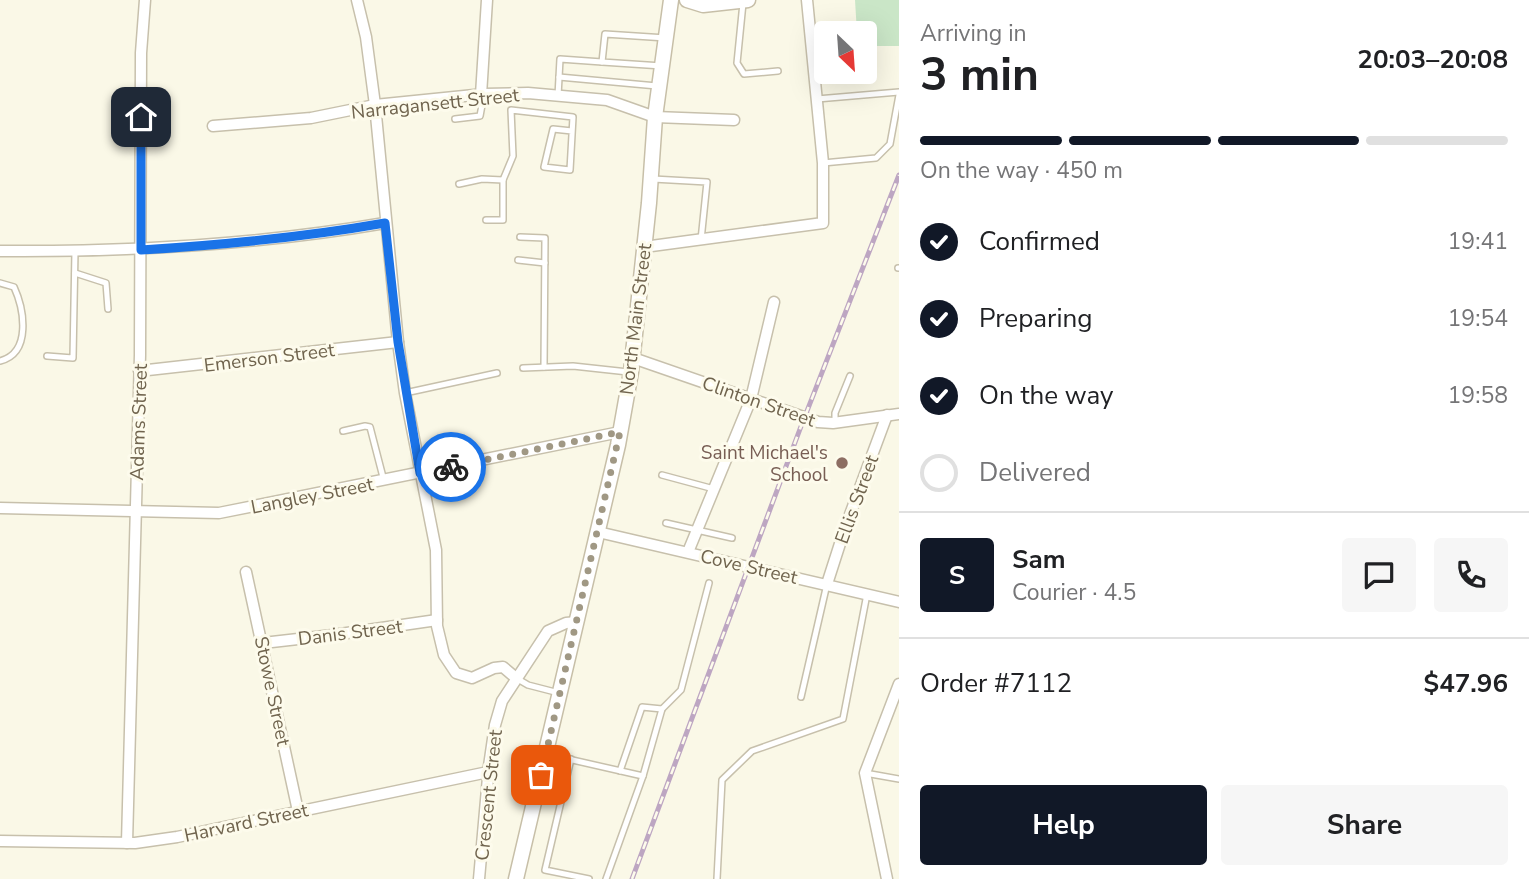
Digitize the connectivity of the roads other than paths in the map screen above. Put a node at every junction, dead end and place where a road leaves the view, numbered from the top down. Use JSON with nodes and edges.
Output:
{"nodes":[{"id":1,"x":145,"y":0,"type":"edge"},
{"id":2,"x":358,"y":0,"type":"edge"},
{"id":3,"x":487,"y":0,"type":"edge"},
{"id":4,"x":671,"y":0,"type":"edge"},
{"id":5,"x":687,"y":0,"type":"edge"},
{"id":6,"x":745,"y":0,"type":"edge"},
{"id":7,"x":807,"y":0,"type":"edge"},
{"id":8,"x":666,"y":38,"type":"junction"},
{"id":9,"x":602,"y":62,"type":"junction"},
{"id":10,"x":662,"y":66,"type":"junction"},
{"id":11,"x":778,"y":71,"type":"dead end"},
{"id":12,"x":559,"y":77,"type":"junction"},
{"id":13,"x":659,"y":86,"type":"junction"},
{"id":14,"x":482,"y":94,"type":"junction"},
{"id":15,"x":899,"y":94,"type":"edge"},
{"id":16,"x":558,"y":96,"type":"junction"},
{"id":17,"x":817,"y":99,"type":"junction"},
{"id":18,"x":375,"y":105,"type":"junction"},
{"id":19,"x":655,"y":117,"type":"junction"},
{"id":20,"x":455,"y":119,"type":"dead end"},
{"id":21,"x":734,"y":120,"type":"dead end"},
{"id":22,"x":213,"y":126,"type":"dead end"},
{"id":23,"x":572,"y":131,"type":"junction"},
{"id":24,"x":823,"y":163,"type":"junction"},
{"id":25,"x":650,"y":179,"type":"junction"},
{"id":26,"x":503,"y":180,"type":"junction"},
{"id":27,"x":459,"y":184,"type":"dead end"},
{"id":28,"x":486,"y":220,"type":"dead end"},
{"id":29,"x":385,"y":223,"type":"junction"},
{"id":30,"x":520,"y":237,"type":"dead end"},
{"id":31,"x":701,"y":240,"type":"junction"},
{"id":32,"x":644,"y":247,"type":"junction"},
{"id":33,"x":141,"y":250,"type":"junction"},
{"id":34,"x":0,"y":251,"type":"edge"},
{"id":35,"x":75,"y":251,"type":"junction"},
{"id":36,"x":519,"y":260,"type":"dead end"},
{"id":37,"x":545,"y":263,"type":"junction"},
{"id":38,"x":75,"y":273,"type":"junction"},
{"id":39,"x":0,"y":283,"type":"edge"},
{"id":40,"x":774,"y":302,"type":"dead end"},
{"id":41,"x":108,"y":309,"type":"dead end"},
{"id":42,"x":398,"y":342,"type":"junction"},
{"id":43,"x":47,"y":356,"type":"dead end"},
{"id":44,"x":0,"y":360,"type":"edge"},
{"id":45,"x":632,"y":365,"type":"junction"},
{"id":46,"x":544,"y":367,"type":"junction"},
{"id":47,"x":523,"y":368,"type":"dead end"},
{"id":48,"x":139,"y":371,"type":"junction"},
{"id":49,"x":497,"y":373,"type":"dead end"},
{"id":50,"x":850,"y":376,"type":"dead end"},
{"id":51,"x":405,"y":393,"type":"junction"},
{"id":52,"x":751,"y":399,"type":"junction"},
{"id":53,"x":893,"y":414,"type":"edge"},
{"id":54,"x":835,"y":423,"type":"junction"},
{"id":55,"x":343,"y":431,"type":"dead end"},
{"id":56,"x":620,"y":432,"type":"junction"},
{"id":57,"x":420,"y":473,"type":"junction"},
{"id":58,"x":662,"y":475,"type":"dead end"},
{"id":59,"x":384,"y":481,"type":"junction"},
{"id":60,"x":714,"y":489,"type":"junction"},
{"id":61,"x":0,"y":508,"type":"edge"},
{"id":62,"x":134,"y":510,"type":"junction"},
{"id":63,"x":666,"y":523,"type":"dead end"},
{"id":64,"x":698,"y":530,"type":"junction"},
{"id":65,"x":598,"y":531,"type":"junction"},
{"id":66,"x":732,"y":538,"type":"dead end"},
{"id":67,"x":688,"y":552,"type":"junction"},
{"id":68,"x":246,"y":572,"type":"dead end"},
{"id":69,"x":709,"y":583,"type":"dead end"},
{"id":70,"x":827,"y":584,"type":"junction"},
{"id":71,"x":867,"y":594,"type":"junction"},
{"id":72,"x":899,"y":602,"type":"edge"},
{"id":73,"x":437,"y":620,"type":"junction"},
{"id":74,"x":578,"y":622,"type":"junction"},
{"id":75,"x":263,"y":643,"type":"junction"},
{"id":76,"x":516,"y":678,"type":"junction"},
{"id":77,"x":899,"y":684,"type":"edge"},
{"id":78,"x":560,"y":694,"type":"junction"},
{"id":79,"x":801,"y":697,"type":"dead end"},
{"id":80,"x":895,"y":708,"type":"edge"},
{"id":81,"x":662,"y":709,"type":"junction"},
{"id":82,"x":546,"y":754,"type":"junction"},
{"id":83,"x":571,"y":760,"type":"junction"},
{"id":84,"x":620,"y":771,"type":"junction"},
{"id":85,"x":488,"y":772,"type":"junction"},
{"id":86,"x":865,"y":773,"type":"junction"},
{"id":87,"x":643,"y":776,"type":"junction"},
{"id":88,"x":899,"y":779,"type":"edge"},
{"id":89,"x":298,"y":811,"type":"junction"},
{"id":90,"x":0,"y":841,"type":"edge"},
{"id":91,"x":127,"y":843,"type":"junction"},
{"id":92,"x":480,"y":879,"type":"edge"},
{"id":93,"x":516,"y":879,"type":"edge"},
{"id":94,"x":589,"y":879,"type":"edge"},
{"id":95,"x":606,"y":879,"type":"edge"},
{"id":96,"x":717,"y":879,"type":"edge"},
{"id":97,"x":887,"y":879,"type":"edge"}],
"edges":[{"from":1,"to":33,"type":"street","name":"Adams Street"},
{"from":2,"to":18,"type":"street"},
{"from":3,"to":14,"type":"street"},
{"from":4,"to":8,"type":"main road","name":"North Main Street"},
{"from":5,"to":6,"type":"main road"},
{"from":6,"to":11,"type":"lane"},
{"from":7,"to":17,"type":"street"},
{"from":8,"to":9,"type":"lane"},
{"from":8,"to":10,"type":"main road","name":"North Main Street"},
{"from":9,"to":10,"type":"lane"},
{"from":9,"to":12,"type":"lane"},
{"from":10,"to":13,"type":"main road","name":"North Main Street"},
{"from":12,"to":13,"type":"lane"},
{"from":12,"to":16,"type":"lane"},
{"from":13,"to":19,"type":"main road","name":"North Main Street"},
{"from":14,"to":16,"type":"street","name":"Narragansett Street"},
{"from":14,"to":18,"type":"street","name":"Narragansett Street"},
{"from":14,"to":20,"type":"lane"},
{"from":15,"to":17,"type":"lane"},
{"from":15,"to":24,"type":"lane"},
{"from":16,"to":19,"type":"street","name":"Narragansett Street"},
{"from":17,"to":24,"type":"street"},
{"from":18,"to":22,"type":"street","name":"Narragansett Street"},
{"from":18,"to":29,"type":"street"},
{"from":19,"to":21,"type":"street","name":"Narragansett Street"},
{"from":19,"to":25,"type":"main road","name":"North Main Street"},
{"from":23,"to":23,"type":"lane"},
{"from":23,"to":26,"type":"lane"},
{"from":24,"to":31,"type":"street"},
{"from":25,"to":31,"type":"lane"},
{"from":25,"to":32,"type":"main road","name":"North Main Street"},
{"from":26,"to":27,"type":"lane"},
{"from":26,"to":28,"type":"lane"},
{"from":29,"to":33,"type":"street"},
{"from":29,"to":42,"type":"street"},
{"from":30,"to":37,"type":"lane"},
{"from":31,"to":32,"type":"street"},
{"from":32,"to":45,"type":"main road","name":"North Main Street"},
{"from":33,"to":35,"type":"street"},
{"from":33,"to":48,"type":"street","name":"Adams Street"},
{"from":34,"to":35,"type":"street"},
{"from":35,"to":38,"type":"lane"},
{"from":36,"to":37,"type":"lane"},
{"from":37,"to":46,"type":"lane"},
{"from":38,"to":41,"type":"lane"},
{"from":38,"to":43,"type":"lane"},
{"from":39,"to":44,"type":"lane"},
{"from":40,"to":52,"type":"street"},
{"from":42,"to":48,"type":"street","name":"Emerson Street"},
{"from":42,"to":51,"type":"street"},
{"from":45,"to":46,"type":"lane"},
{"from":45,"to":52,"type":"street","name":"Clinton Street"},
{"from":45,"to":56,"type":"main road","name":"North Main Street"},
{"from":46,"to":47,"type":"lane"},
{"from":48,"to":62,"type":"street","name":"Adams Street"},
{"from":49,"to":51,"type":"lane"},
{"from":50,"to":54,"type":"lane"},
{"from":51,"to":57,"type":"street"},
{"from":52,"to":54,"type":"street","name":"Clinton Street"},
{"from":52,"to":60,"type":"street"},
{"from":53,"to":54,"type":"street","name":"Clinton Street"},
{"from":53,"to":70,"type":"street","name":"Ellis Street"},
{"from":55,"to":59,"type":"lane"},
{"from":56,"to":57,"type":"street","name":"Langley Street"},
{"from":56,"to":65,"type":"main road","name":"North Main Street"},
{"from":57,"to":59,"type":"street","name":"Langley Street"},
{"from":57,"to":73,"type":"street"},
{"from":58,"to":60,"type":"lane"},
{"from":59,"to":62,"type":"street","name":"Langley Street"},
{"from":60,"to":64,"type":"street"},
{"from":61,"to":62,"type":"street","name":"Langley Street"},
{"from":62,"to":91,"type":"street","name":"Adams Street"},
{"from":63,"to":64,"type":"lane"},
{"from":64,"to":66,"type":"lane"},
{"from":64,"to":67,"type":"street"},
{"from":65,"to":67,"type":"street","name":"Cove Street"},
{"from":65,"to":74,"type":"main road","name":"North Main Street"},
{"from":67,"to":70,"type":"street","name":"Cove Street"},
{"from":68,"to":75,"type":"street","name":"Stowe Street"},
{"from":69,"to":81,"type":"lane"},
{"from":70,"to":71,"type":"street","name":"Cove Street"},
{"from":70,"to":79,"type":"lane"},
{"from":71,"to":72,"type":"street","name":"Cove Street"},
{"from":71,"to":96,"type":"lane"},
{"from":73,"to":75,"type":"street","name":"Danis Street"},
{"from":73,"to":76,"type":"street"},
{"from":74,"to":76,"type":"street","name":"Crescent Street"},
{"from":74,"to":78,"type":"main road","name":"North Main Street"},
{"from":75,"to":89,"type":"street","name":"Stowe Street"},
{"from":76,"to":78,"type":"lane"},
{"from":76,"to":85,"type":"street","name":"Crescent Street"},
{"from":77,"to":80,"type":"street"},
{"from":78,"to":82,"type":"main road","name":"North Main Street"},
{"from":80,"to":86,"type":"street"},
{"from":81,"to":84,"type":"lane"},
{"from":81,"to":87,"type":"lane"},
{"from":82,"to":83,"type":"lane"},
{"from":82,"to":93,"type":"main road","name":"North Main Street"},
{"from":83,"to":84,"type":"lane"},
{"from":83,"to":94,"type":"lane"},
{"from":84,"to":87,"type":"lane"},
{"from":85,"to":89,"type":"street","name":"Harvard Street"},
{"from":85,"to":92,"type":"street","name":"Crescent Street"},
{"from":86,"to":88,"type":"lane"},
{"from":86,"to":97,"type":"street"},
{"from":87,"to":95,"type":"lane"},
{"from":89,"to":91,"type":"street","name":"Harvard Street"},
{"from":90,"to":91,"type":"street","name":"Harvard Street"}]}
